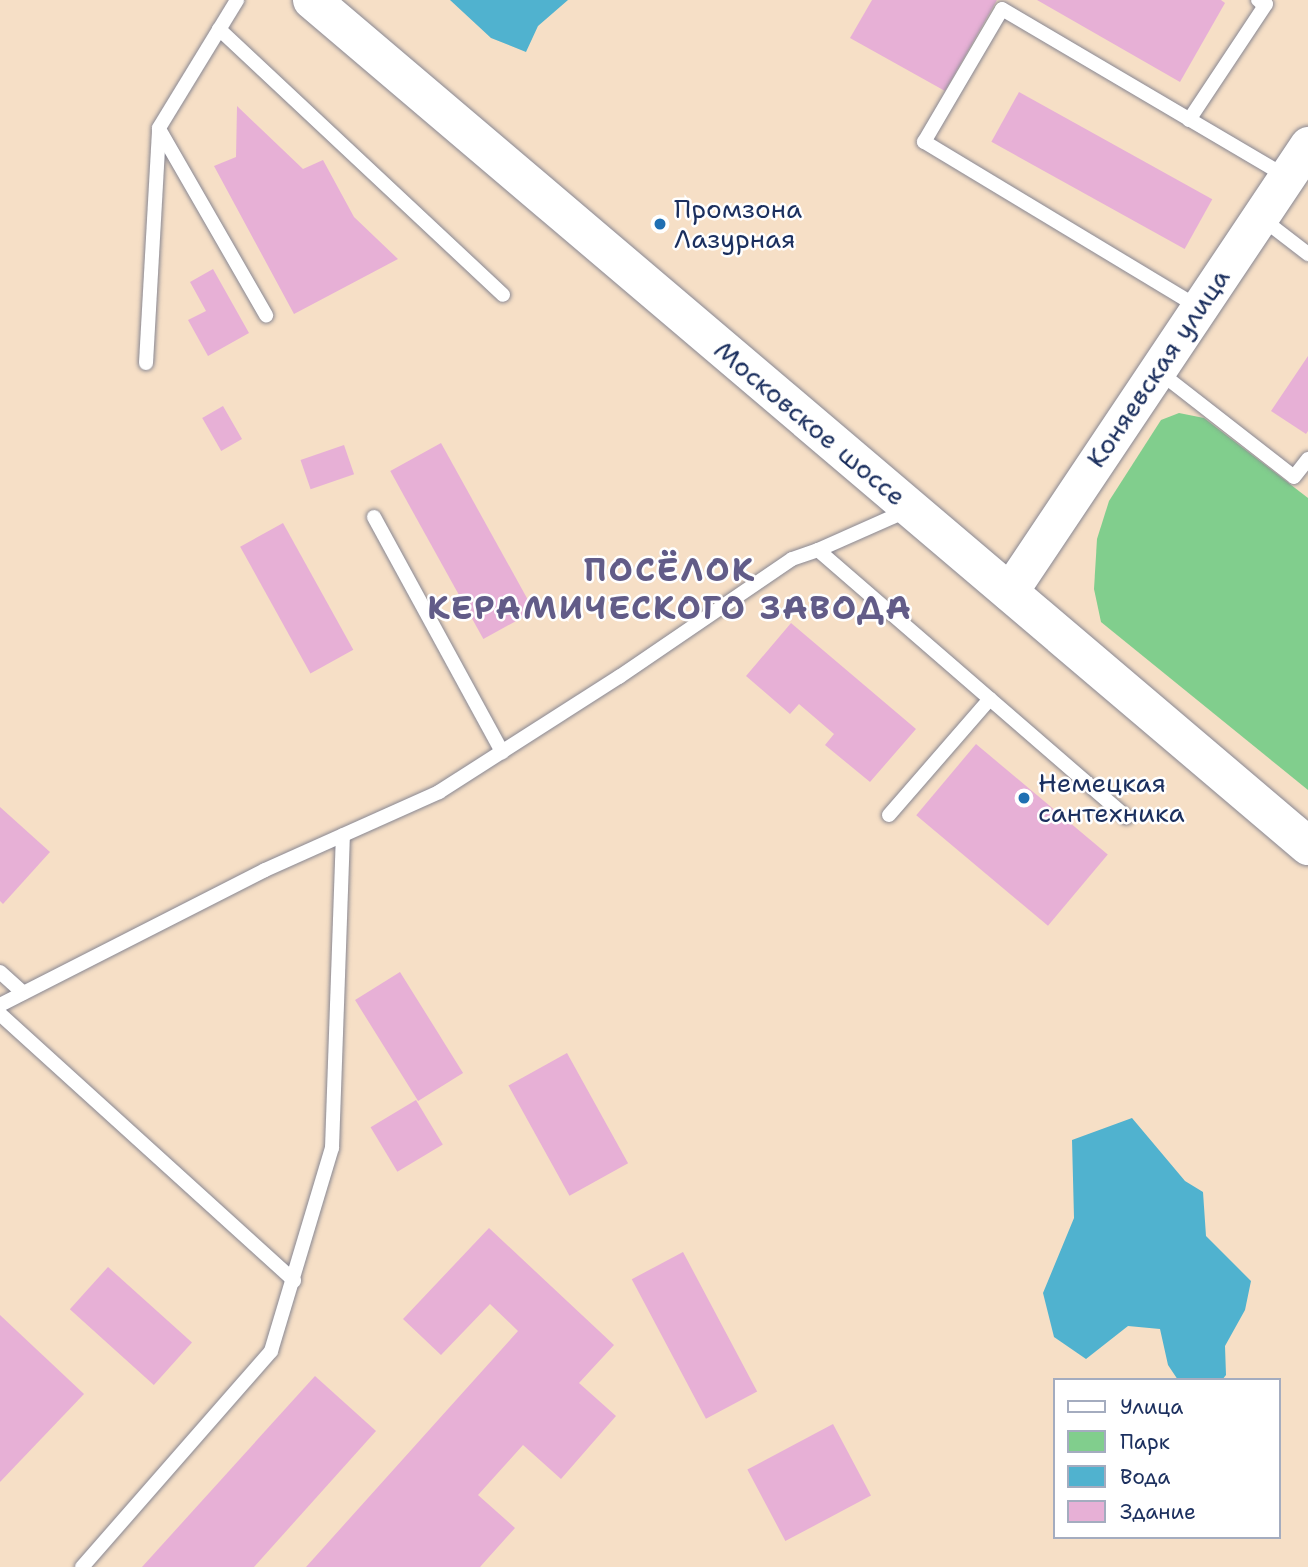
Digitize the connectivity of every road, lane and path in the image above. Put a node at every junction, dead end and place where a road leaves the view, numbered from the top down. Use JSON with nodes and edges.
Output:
{"nodes":[{"id":1,"x":237,"y":0,"type":"edge"},
{"id":2,"x":312,"y":0,"type":"edge"},
{"id":3,"x":1258,"y":0,"type":"edge"},
{"id":4,"x":219,"y":29,"type":"junction"},
{"id":5,"x":1189,"y":120,"type":"junction"},
{"id":6,"x":159,"y":128,"type":"junction"},
{"id":7,"x":1308,"y":145,"type":"edge"},
{"id":8,"x":1286,"y":177,"type":"junction"},
{"id":9,"x":1260,"y":216,"type":"junction"},
{"id":10,"x":1308,"y":254,"type":"edge"},
{"id":11,"x":503,"y":295,"type":"dead end"},
{"id":12,"x":1199,"y":307,"type":"junction"},
{"id":13,"x":265,"y":315,"type":"dead end"},
{"id":14,"x":146,"y":363,"type":"dead end"},
{"id":15,"x":1157,"y":370,"type":"junction"},
{"id":16,"x":1307,"y":464,"type":"edge"},
{"id":17,"x":911,"y":509,"type":"junction"},
{"id":18,"x":374,"y":517,"type":"dead end"},
{"id":19,"x":818,"y":551,"type":"junction"},
{"id":20,"x":1009,"y":592,"type":"junction"},
{"id":21,"x":990,"y":699,"type":"junction"},
{"id":22,"x":502,"y":752,"type":"junction"},
{"id":23,"x":889,"y":815,"type":"dead end"},
{"id":24,"x":1126,"y":817,"type":"dead end"},
{"id":25,"x":343,"y":835,"type":"junction"},
{"id":26,"x":1308,"y":846,"type":"edge"},
{"id":27,"x":0,"y":972,"type":"edge"},
{"id":28,"x":23,"y":993,"type":"junction"},
{"id":29,"x":0,"y":1005,"type":"edge"},
{"id":30,"x":0,"y":1014,"type":"edge"},
{"id":31,"x":294,"y":1280,"type":"junction"},
{"id":32,"x":82,"y":1567,"type":"edge"}],
"edges":[{"from":1,"to":4,"type":"lane"},
{"from":2,"to":17,"type":"main road","name":"Московское шоссе"},
{"from":3,"to":5,"type":"lane"},
{"from":4,"to":6,"type":"lane"},
{"from":4,"to":11,"type":"lane"},
{"from":5,"to":8,"type":"lane"},
{"from":5,"to":12,"type":"lane"},
{"from":6,"to":13,"type":"lane"},
{"from":6,"to":14,"type":"lane"},
{"from":7,"to":8,"type":"street","name":"Коняевская улица"},
{"from":8,"to":9,"type":"street","name":"Коняевская улица"},
{"from":9,"to":10,"type":"lane"},
{"from":9,"to":12,"type":"street","name":"Коняевская улица"},
{"from":12,"to":15,"type":"street","name":"Коняевская улица"},
{"from":15,"to":16,"type":"lane"},
{"from":15,"to":20,"type":"street","name":"Коняевская улица"},
{"from":17,"to":19,"type":"lane"},
{"from":17,"to":20,"type":"main road","name":"Московское шоссе"},
{"from":18,"to":22,"type":"lane"},
{"from":19,"to":21,"type":"lane"},
{"from":19,"to":22,"type":"lane"},
{"from":20,"to":26,"type":"main road","name":"Московское шоссе"},
{"from":21,"to":23,"type":"lane"},
{"from":21,"to":24,"type":"lane"},
{"from":22,"to":25,"type":"lane"},
{"from":25,"to":28,"type":"lane"},
{"from":25,"to":31,"type":"lane"},
{"from":27,"to":28,"type":"lane"},
{"from":28,"to":29,"type":"lane"},
{"from":30,"to":31,"type":"lane"},
{"from":31,"to":32,"type":"lane"}]}
